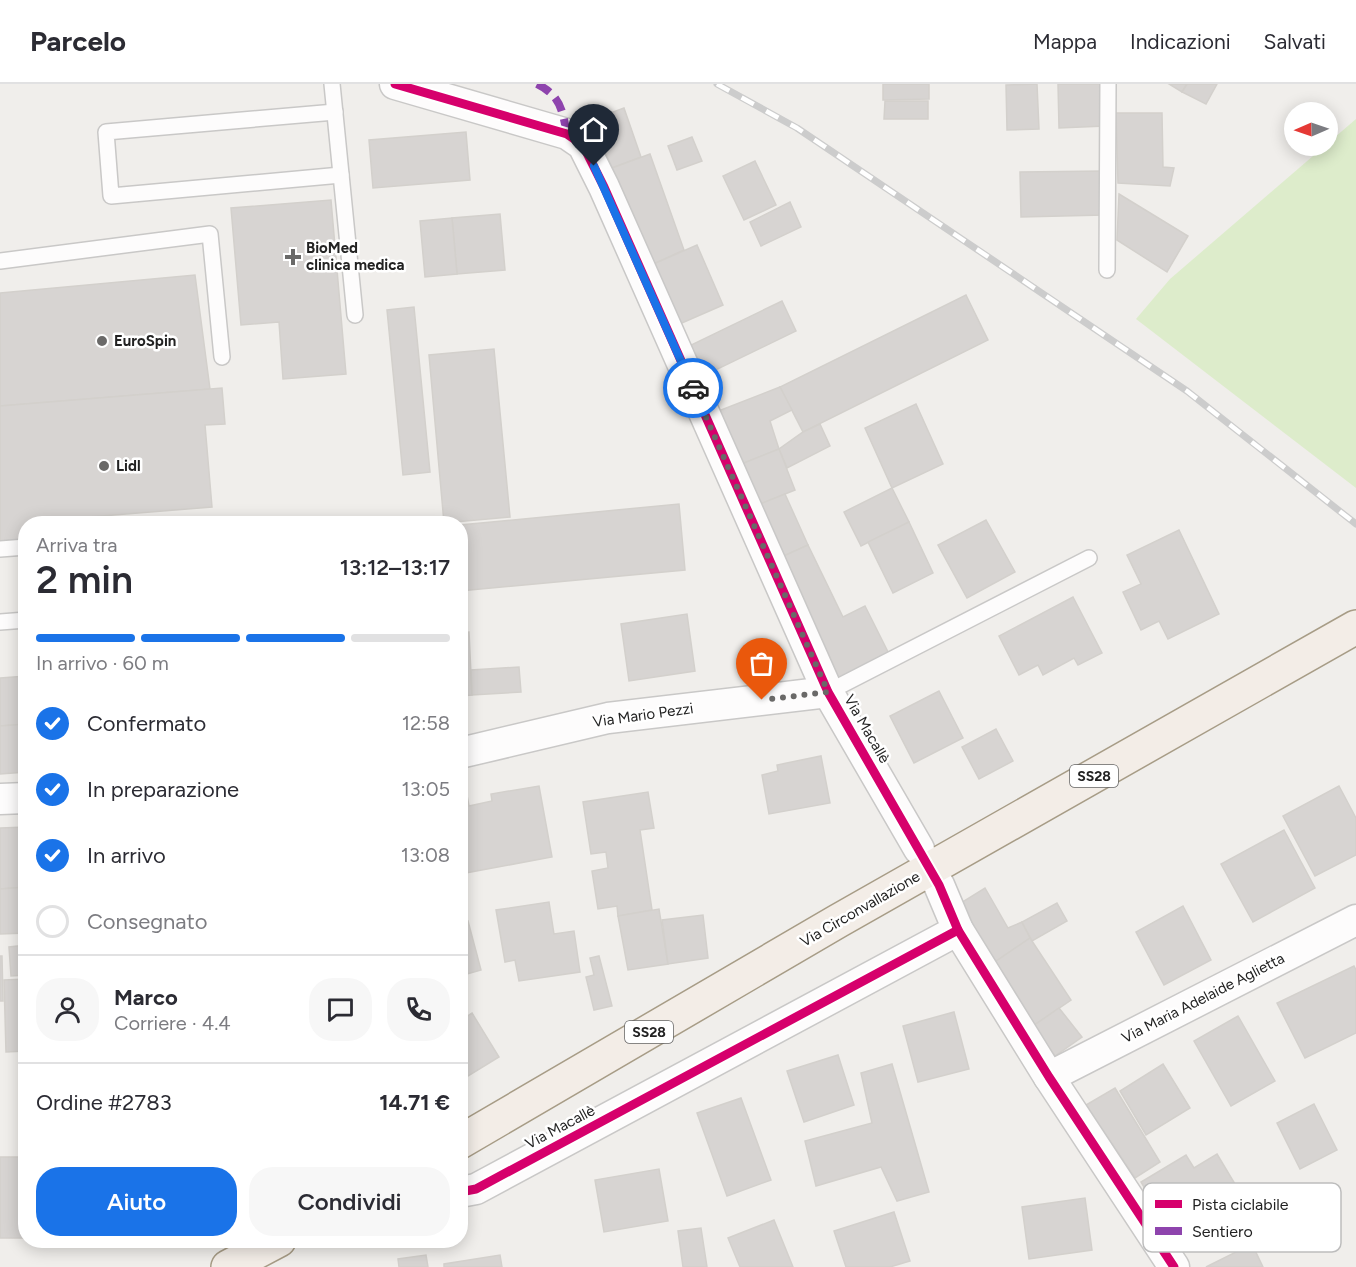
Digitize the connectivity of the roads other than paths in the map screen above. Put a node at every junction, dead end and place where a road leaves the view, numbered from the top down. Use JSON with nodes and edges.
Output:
{"nodes":[{"id":1,"x":332,"y":84,"type":"edge"},
{"id":2,"x":394,"y":84,"type":"edge"},
{"id":3,"x":1108,"y":84,"type":"edge"},
{"id":4,"x":335,"y":112,"type":"junction"},
{"id":5,"x":341,"y":175,"type":"junction"},
{"id":6,"x":0,"y":261,"type":"edge"},
{"id":7,"x":1107,"y":270,"type":"dead end"},
{"id":8,"x":355,"y":315,"type":"dead end"},
{"id":9,"x":222,"y":357,"type":"dead end"},
{"id":10,"x":18,"y":548,"type":"edge"},
{"id":11,"x":0,"y":549,"type":"edge"},
{"id":12,"x":1089,"y":558,"type":"dead end"},
{"id":13,"x":18,"y":621,"type":"edge"},
{"id":14,"x":0,"y":622,"type":"edge"},
{"id":15,"x":1353,"y":629,"type":"edge"},
{"id":16,"x":828,"y":692,"type":"junction"},
{"id":17,"x":468,"y":751,"type":"edge"},
{"id":18,"x":18,"y":799,"type":"edge"},
{"id":19,"x":0,"y":800,"type":"edge"},
{"id":20,"x":919,"y":849,"type":"dead end"},
{"id":21,"x":939,"y":885,"type":"dead end"},
{"id":22,"x":1356,"y":920,"type":"edge"},
{"id":23,"x":958,"y":930,"type":"junction"},
{"id":24,"x":1049,"y":1077,"type":"junction"},
{"id":25,"x":468,"y":1137,"type":"edge"},
{"id":26,"x":468,"y":1190,"type":"edge"},
{"id":27,"x":1143,"y":1220,"type":"edge"},
{"id":28,"x":264,"y":1248,"type":"edge"},
{"id":29,"x":1164,"y":1252,"type":"edge"},
{"id":30,"x":228,"y":1267,"type":"edge"},
{"id":31,"x":1174,"y":1267,"type":"edge"}],
"edges":[{"from":1,"to":4,"type":"lane"},
{"from":2,"to":16,"type":"street","name":"Via Macallè"},
{"from":3,"to":7,"type":"lane"},
{"from":4,"to":5,"type":"lane"},
{"from":4,"to":5,"type":"lane"},
{"from":5,"to":8,"type":"lane"},
{"from":6,"to":9,"type":"lane"},
{"from":10,"to":11,"type":"lane"},
{"from":12,"to":16,"type":"lane"},
{"from":13,"to":14,"type":"lane"},
{"from":15,"to":25,"type":"main road","name":"Via Circonvallazione","number":"SS28"},
{"from":16,"to":17,"type":"street","name":"Via Mario Pezzi"},
{"from":16,"to":20,"type":"street","name":"Via Macallè"},
{"from":18,"to":19,"type":"street"},
{"from":21,"to":23,"type":"street"},
{"from":22,"to":24,"type":"street","name":"Via Maria Adelaide Aglietta"},
{"from":23,"to":24,"type":"street"},
{"from":23,"to":26,"type":"street","name":"Via Macallè"},
{"from":24,"to":27,"type":"street"},
{"from":28,"to":30,"type":"main road"},
{"from":29,"to":31,"type":"street"}]}
